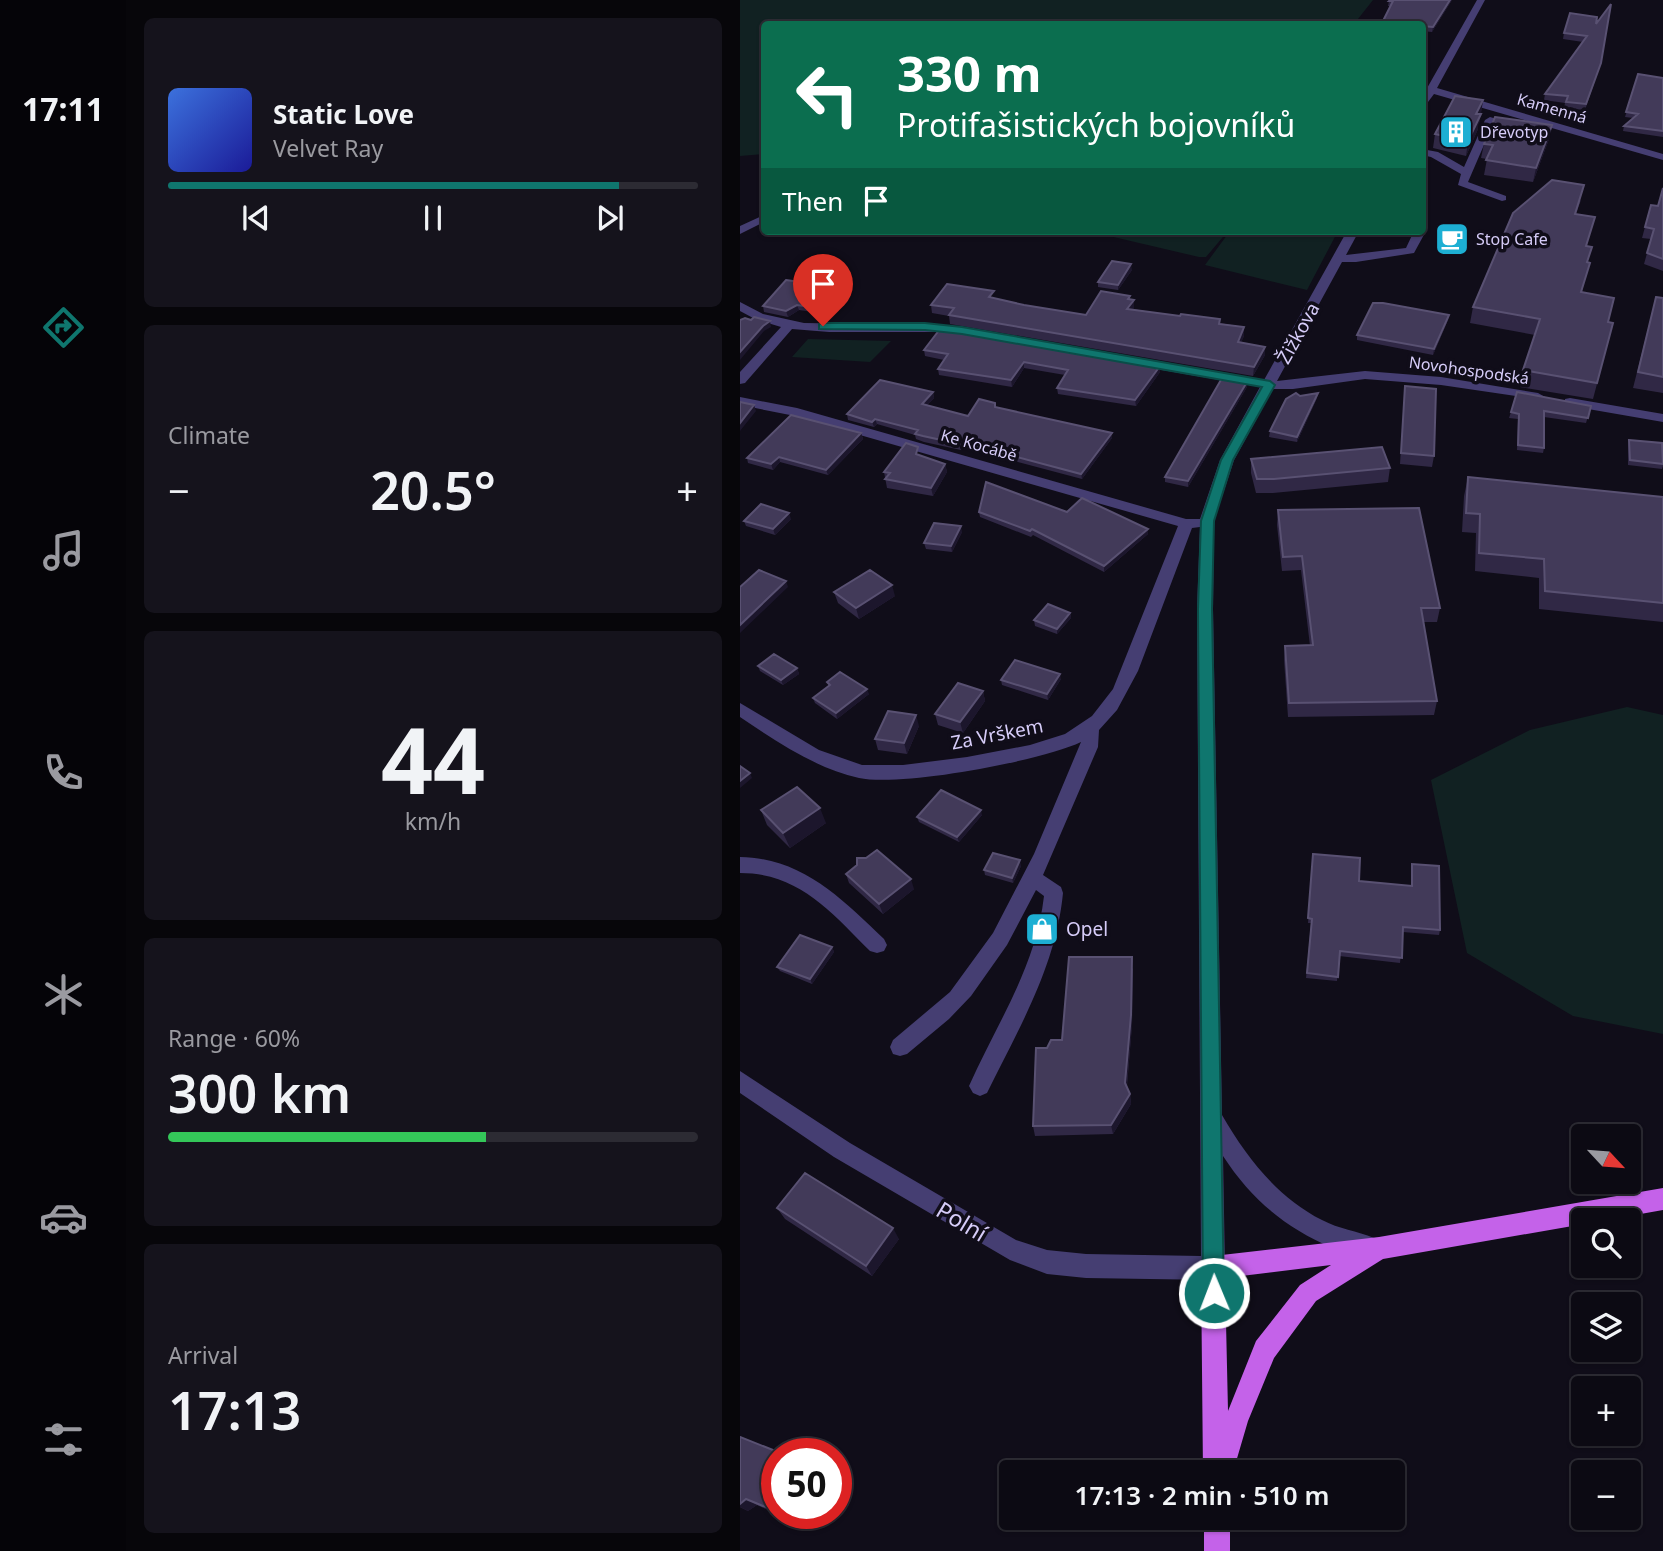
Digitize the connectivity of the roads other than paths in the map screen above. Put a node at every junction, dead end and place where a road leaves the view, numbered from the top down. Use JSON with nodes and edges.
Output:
{"nodes":[{"id":1,"x":1481,"y":0,"type":"edge"},
{"id":2,"x":1432,"y":90,"type":"junction"},
{"id":3,"x":1426,"y":100,"type":"edge"},
{"id":4,"x":1519,"y":127,"type":"edge"},
{"id":5,"x":1426,"y":153,"type":"edge"},
{"id":6,"x":1663,"y":157,"type":"edge"},
{"id":7,"x":1466,"y":173,"type":"junction"},
{"id":8,"x":1502,"y":198,"type":"dead end"},
{"id":9,"x":761,"y":220,"type":"edge"},
{"id":10,"x":740,"y":230,"type":"edge"},
{"id":11,"x":1351,"y":235,"type":"edge"},
{"id":12,"x":1418,"y":235,"type":"edge"},
{"id":13,"x":1339,"y":258,"type":"junction"},
{"id":14,"x":740,"y":306,"type":"edge"},
{"id":15,"x":790,"y":325,"type":"junction"},
{"id":16,"x":740,"y":380,"type":"edge"},
{"id":17,"x":1270,"y":385,"type":"junction"},
{"id":18,"x":740,"y":401,"type":"edge"},
{"id":19,"x":1663,"y":418,"type":"edge"},
{"id":20,"x":1207,"y":521,"type":"junction"},
{"id":21,"x":1186,"y":524,"type":"junction"},
{"id":22,"x":740,"y":709,"type":"edge"},
{"id":23,"x":1091,"y":727,"type":"junction"},
{"id":24,"x":740,"y":864,"type":"edge"},
{"id":25,"x":1032,"y":877,"type":"junction"},
{"id":26,"x":877,"y":945,"type":"dead end"},
{"id":27,"x":900,"y":1047,"type":"dead end"},
{"id":28,"x":740,"y":1081,"type":"edge"},
{"id":29,"x":980,"y":1086,"type":"dead end"},
{"id":30,"x":1211,"y":1117,"type":"junction"},
{"id":31,"x":1663,"y":1199,"type":"edge"},
{"id":32,"x":1379,"y":1248,"type":"junction"},
{"id":33,"x":1213,"y":1268,"type":"junction"},
{"id":34,"x":1218,"y":1460,"type":"edge"},
{"id":35,"x":1222,"y":1460,"type":"edge"},
{"id":36,"x":1217,"y":1530,"type":"edge"},
{"id":37,"x":1217,"y":1551,"type":"edge"}],
"edges":[{"from":1,"to":2,"type":"street"},
{"from":2,"to":3,"type":"street"},
{"from":2,"to":6,"type":"street","name":"Kamenná"},
{"from":4,"to":7,"type":"street"},
{"from":5,"to":7,"type":"street"},
{"from":7,"to":8,"type":"street"},
{"from":9,"to":10,"type":"street"},
{"from":11,"to":13,"type":"street","name":"Žižkova"},
{"from":12,"to":13,"type":"street"},
{"from":13,"to":17,"type":"street","name":"Žižkova"},
{"from":14,"to":15,"type":"street","name":"Novohospodská"},
{"from":15,"to":16,"type":"street"},
{"from":15,"to":17,"type":"street","name":"Novohospodská"},
{"from":17,"to":19,"type":"street","name":"Novohospodská"},
{"from":17,"to":20,"type":"street","name":"Žižkova"},
{"from":18,"to":21,"type":"street","name":"Ke Kocábě"},
{"from":20,"to":21,"type":"street","name":"Ke Kocábě"},
{"from":20,"to":30,"type":"street","name":"Žižkova"},
{"from":21,"to":23,"type":"street","name":"Za Vrškem"},
{"from":22,"to":23,"type":"street","name":"Za Vrškem"},
{"from":23,"to":25,"type":"street"},
{"from":24,"to":26,"type":"street"},
{"from":25,"to":27,"type":"street"},
{"from":25,"to":29,"type":"street"},
{"from":28,"to":33,"type":"street","name":"Polní"},
{"from":30,"to":32,"type":"street"},
{"from":30,"to":33,"type":"street","name":"Žižkova"},
{"from":31,"to":32,"type":"main road"},
{"from":32,"to":33,"type":"main road"},
{"from":32,"to":35,"type":"main road"},
{"from":33,"to":34,"type":"main road"},
{"from":36,"to":37,"type":"main road"}]}
